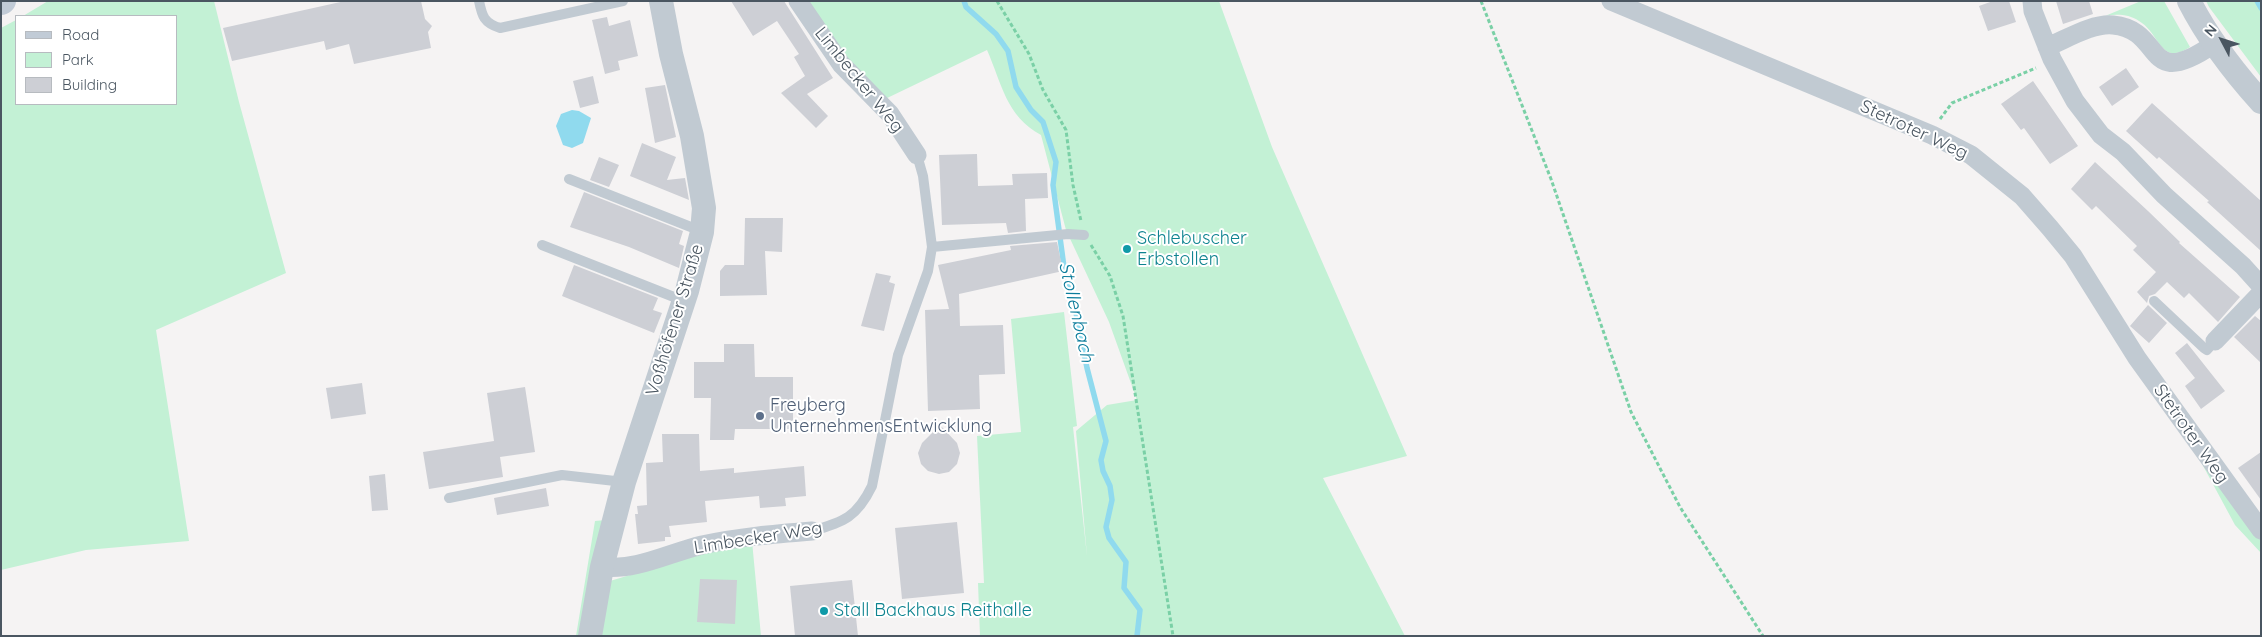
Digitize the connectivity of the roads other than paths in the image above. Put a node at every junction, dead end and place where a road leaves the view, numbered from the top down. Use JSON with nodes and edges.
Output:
{"nodes":[{"id":1,"x":479,"y":1,"type":"edge"},
{"id":2,"x":623,"y":1,"type":"edge"},
{"id":3,"x":662,"y":1,"type":"edge"},
{"id":4,"x":798,"y":1,"type":"edge"},
{"id":5,"x":1611,"y":1,"type":"edge"},
{"id":6,"x":2032,"y":1,"type":"edge"},
{"id":7,"x":2189,"y":1,"type":"edge"},
{"id":8,"x":589,"y":5,"type":"edge"},
{"id":9,"x":2214,"y":44,"type":"junction"},
{"id":10,"x":2049,"y":53,"type":"junction"},
{"id":11,"x":2261,"y":102,"type":"edge"},
{"id":12,"x":917,"y":155,"type":"joint"},
{"id":13,"x":568,"y":179,"type":"dead end"},
{"id":14,"x":702,"y":232,"type":"junction"},
{"id":15,"x":1084,"y":235,"type":"road end"},
{"id":16,"x":542,"y":245,"type":"dead end"},
{"id":17,"x":932,"y":247,"type":"junction"},
{"id":18,"x":2261,"y":286,"type":"edge"},
{"id":19,"x":2261,"y":293,"type":"edge"},
{"id":20,"x":684,"y":301,"type":"junction"},
{"id":21,"x":2154,"y":301,"type":"dead end"},
{"id":22,"x":2215,"y":341,"type":"joint"},
{"id":23,"x":624,"y":482,"type":"junction"},
{"id":24,"x":449,"y":498,"type":"dead end"},
{"id":25,"x":2261,"y":530,"type":"edge"},
{"id":26,"x":812,"y":531,"type":"joint"},
{"id":27,"x":602,"y":567,"type":"junction"},
{"id":28,"x":590,"y":636,"type":"edge"}],
"edges":[{"from":1,"to":8,"type":"lane"},
{"from":2,"to":8,"type":"lane"},
{"from":3,"to":14,"type":"street","name":"Voßhöfener Straße"},
{"from":4,"to":12,"type":"street","name":"Limbecker Weg"},
{"from":5,"to":25,"type":"street","name":"Stetroter Weg"},
{"from":6,"to":10,"type":"street"},
{"from":7,"to":9,"type":"street"},
{"from":9,"to":10,"type":"street"},
{"from":9,"to":11,"type":"street"},
{"from":10,"to":18,"type":"street"},
{"from":12,"to":17,"type":"lane","name":"Limbecker Weg"},
{"from":13,"to":14,"type":"lane"},
{"from":14,"to":20,"type":"street","name":"Voßhöfener Straße"},
{"from":15,"to":17,"type":"lane"},
{"from":16,"to":20,"type":"lane"},
{"from":17,"to":26,"type":"lane","name":"Limbecker Weg"},
{"from":19,"to":22,"type":"street"},
{"from":20,"to":23,"type":"street","name":"Voßhöfener Straße"},
{"from":21,"to":22,"type":"lane"},
{"from":23,"to":24,"type":"lane"},
{"from":23,"to":27,"type":"street","name":"Voßhöfener Straße"},
{"from":26,"to":27,"type":"street","name":"Limbecker Weg"},
{"from":27,"to":28,"type":"street","name":"Voßhöfener Straße"}]}
